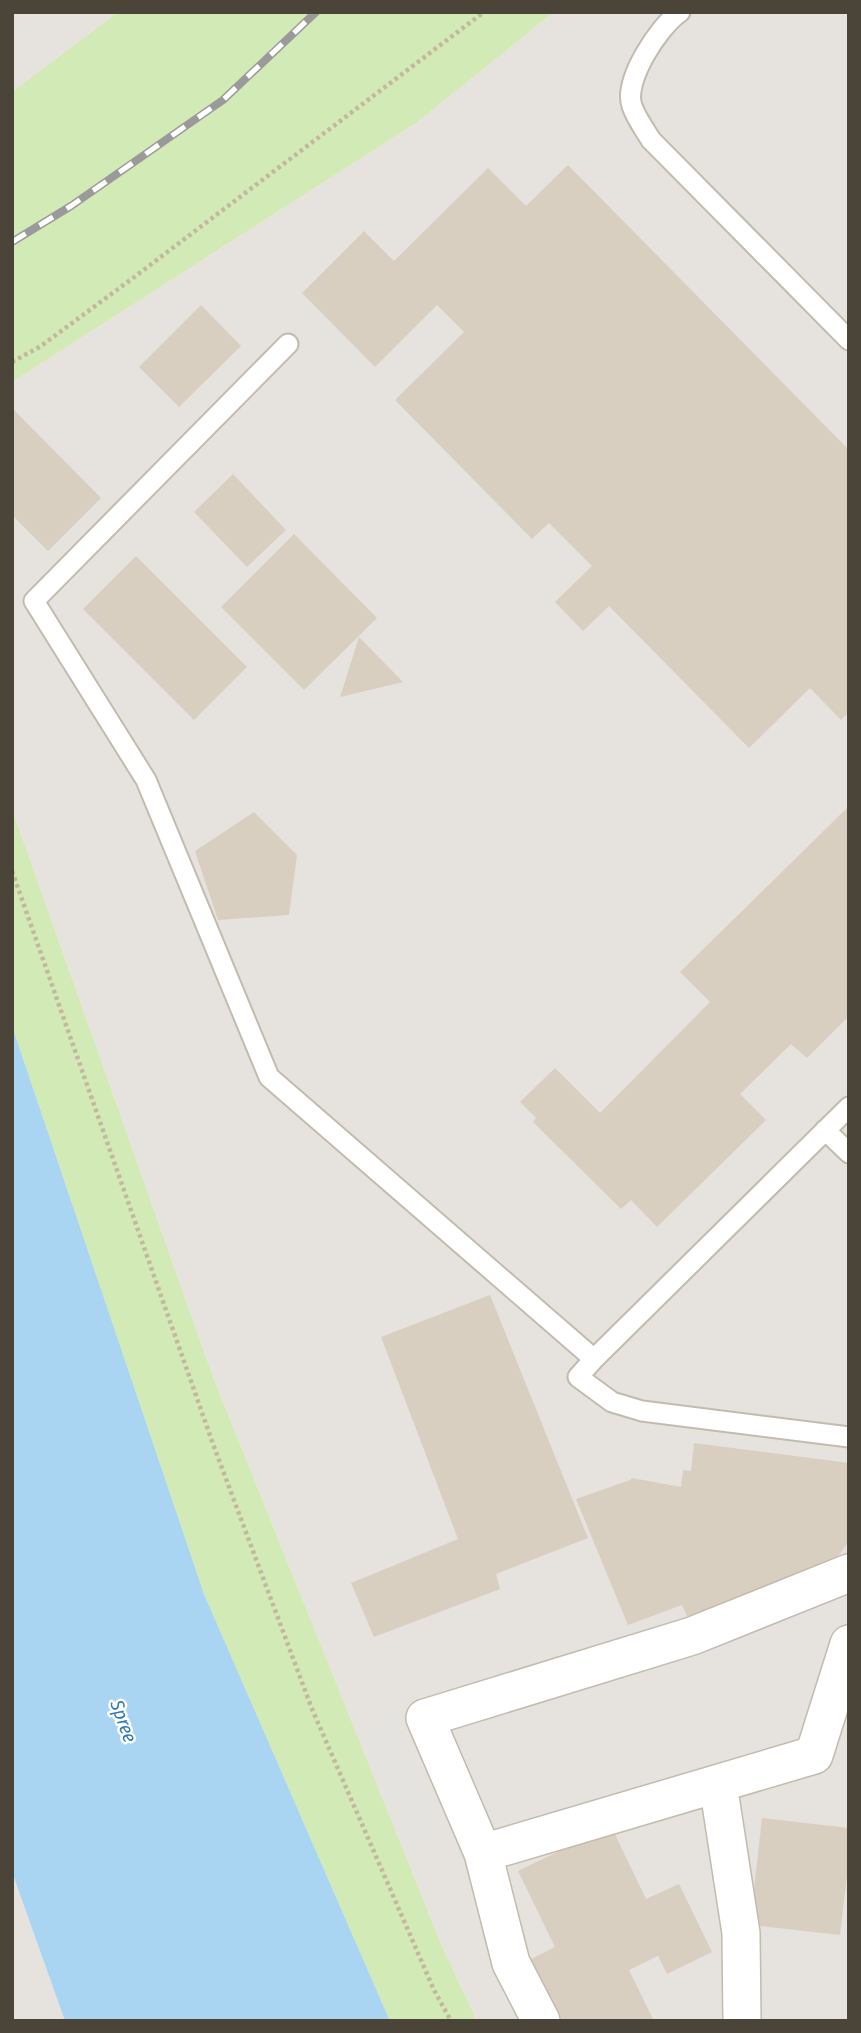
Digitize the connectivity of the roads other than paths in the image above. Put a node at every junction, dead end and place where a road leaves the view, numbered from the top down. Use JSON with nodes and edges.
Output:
{"nodes":[{"id":1,"x":675,"y":15,"type":"edge"},
{"id":2,"x":849,"y":340,"type":"edge"},
{"id":3,"x":288,"y":344,"type":"dead end"},
{"id":4,"x":849,"y":1107,"type":"edge"},
{"id":5,"x":825,"y":1130,"type":"junction"},
{"id":6,"x":849,"y":1153,"type":"edge"},
{"id":7,"x":594,"y":1359,"type":"junction"},
{"id":8,"x":849,"y":1437,"type":"edge"},
{"id":9,"x":849,"y":1573,"type":"edge"},
{"id":10,"x":849,"y":1644,"type":"edge"},
{"id":11,"x":718,"y":1784,"type":"junction"},
{"id":12,"x":483,"y":1853,"type":"junction"},
{"id":13,"x":541,"y":2021,"type":"edge"},
{"id":14,"x":742,"y":2021,"type":"edge"}],
"edges":[{"from":1,"to":2,"type":"lane"},
{"from":3,"to":7,"type":"lane"},
{"from":4,"to":5,"type":"lane"},
{"from":5,"to":6,"type":"lane"},
{"from":5,"to":7,"type":"lane"},
{"from":7,"to":8,"type":"lane"},
{"from":9,"to":12,"type":"street"},
{"from":10,"to":11,"type":"street"},
{"from":11,"to":12,"type":"street"},
{"from":11,"to":14,"type":"street"},
{"from":12,"to":13,"type":"street"}]}
